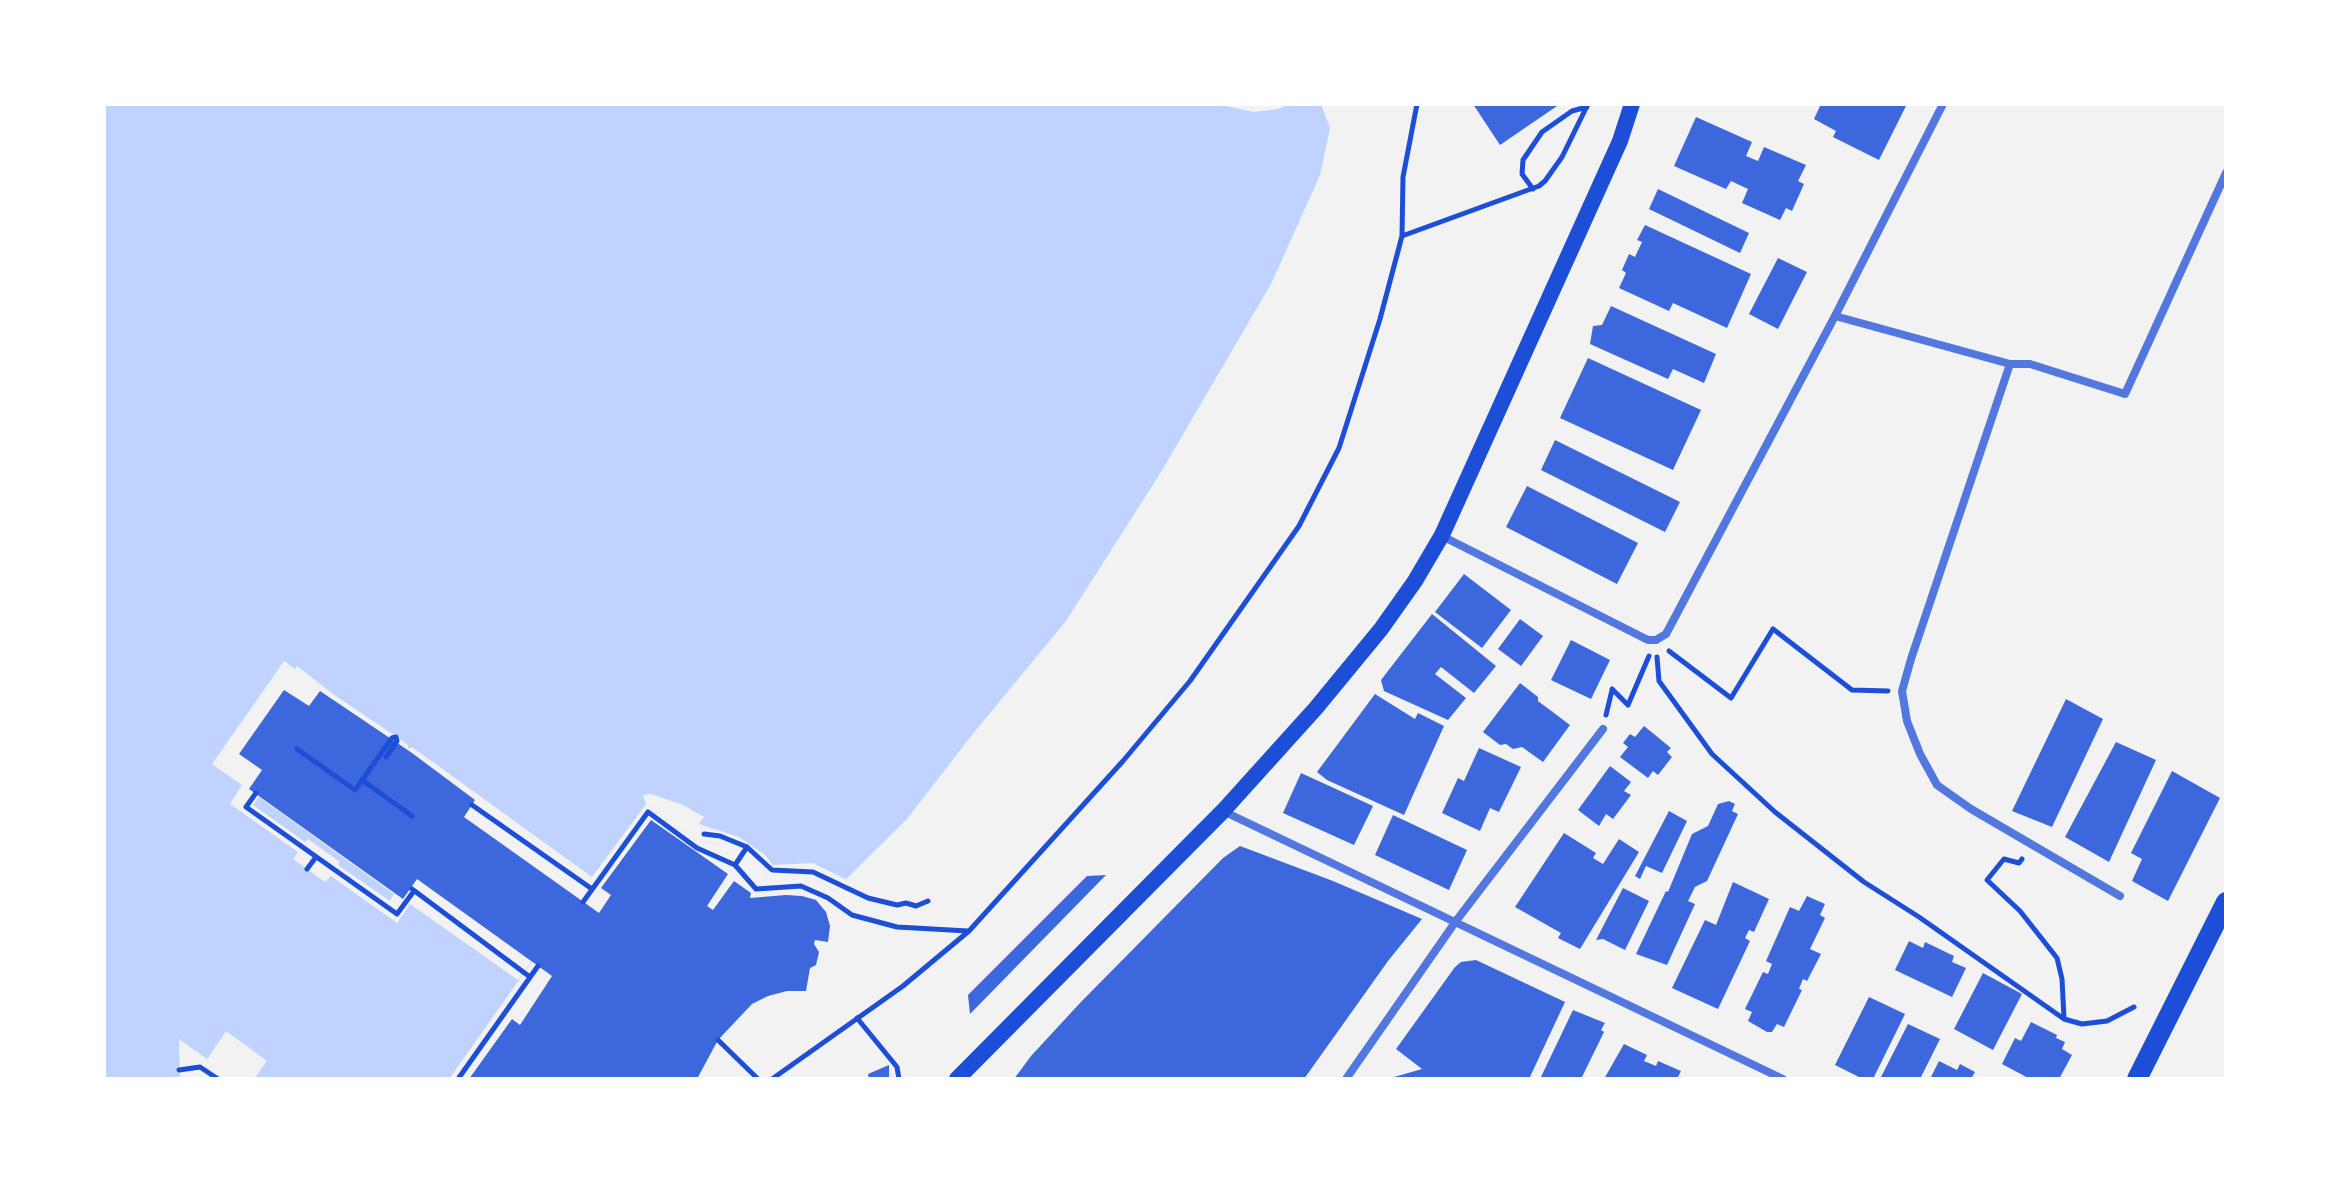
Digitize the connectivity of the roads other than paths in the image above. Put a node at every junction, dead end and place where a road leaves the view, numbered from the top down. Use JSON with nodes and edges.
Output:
{"nodes":[{"id":1,"x":1632,"y":104,"type":"edge"},
{"id":2,"x":1943,"y":104,"type":"edge"},
{"id":3,"x":2226,"y":173,"type":"edge"},
{"id":4,"x":1835,"y":316,"type":"junction"},
{"id":5,"x":2010,"y":364,"type":"junction"},
{"id":6,"x":1442,"y":535,"type":"junction"},
{"id":7,"x":1603,"y":729,"type":"road end"},
{"id":8,"x":1223,"y":811,"type":"junction"},
{"id":9,"x":2120,"y":896,"type":"dead end"},
{"id":10,"x":2226,"y":902,"type":"edge"},
{"id":11,"x":1456,"y":921,"type":"junction"},
{"id":12,"x":957,"y":1079,"type":"edge"},
{"id":13,"x":1346,"y":1079,"type":"edge"},
{"id":14,"x":1783,"y":1079,"type":"edge"},
{"id":15,"x":2137,"y":1079,"type":"edge"}],
"edges":[{"from":1,"to":6,"type":"main road"},
{"from":2,"to":4,"type":"street"},
{"from":3,"to":5,"type":"street"},
{"from":4,"to":5,"type":"street"},
{"from":4,"to":6,"type":"street"},
{"from":5,"to":9,"type":"street"},
{"from":6,"to":8,"type":"main road"},
{"from":7,"to":11,"type":"street"},
{"from":8,"to":11,"type":"street"},
{"from":8,"to":12,"type":"main road"},
{"from":10,"to":15,"type":"main road"},
{"from":11,"to":13,"type":"street"},
{"from":11,"to":14,"type":"street"}]}
